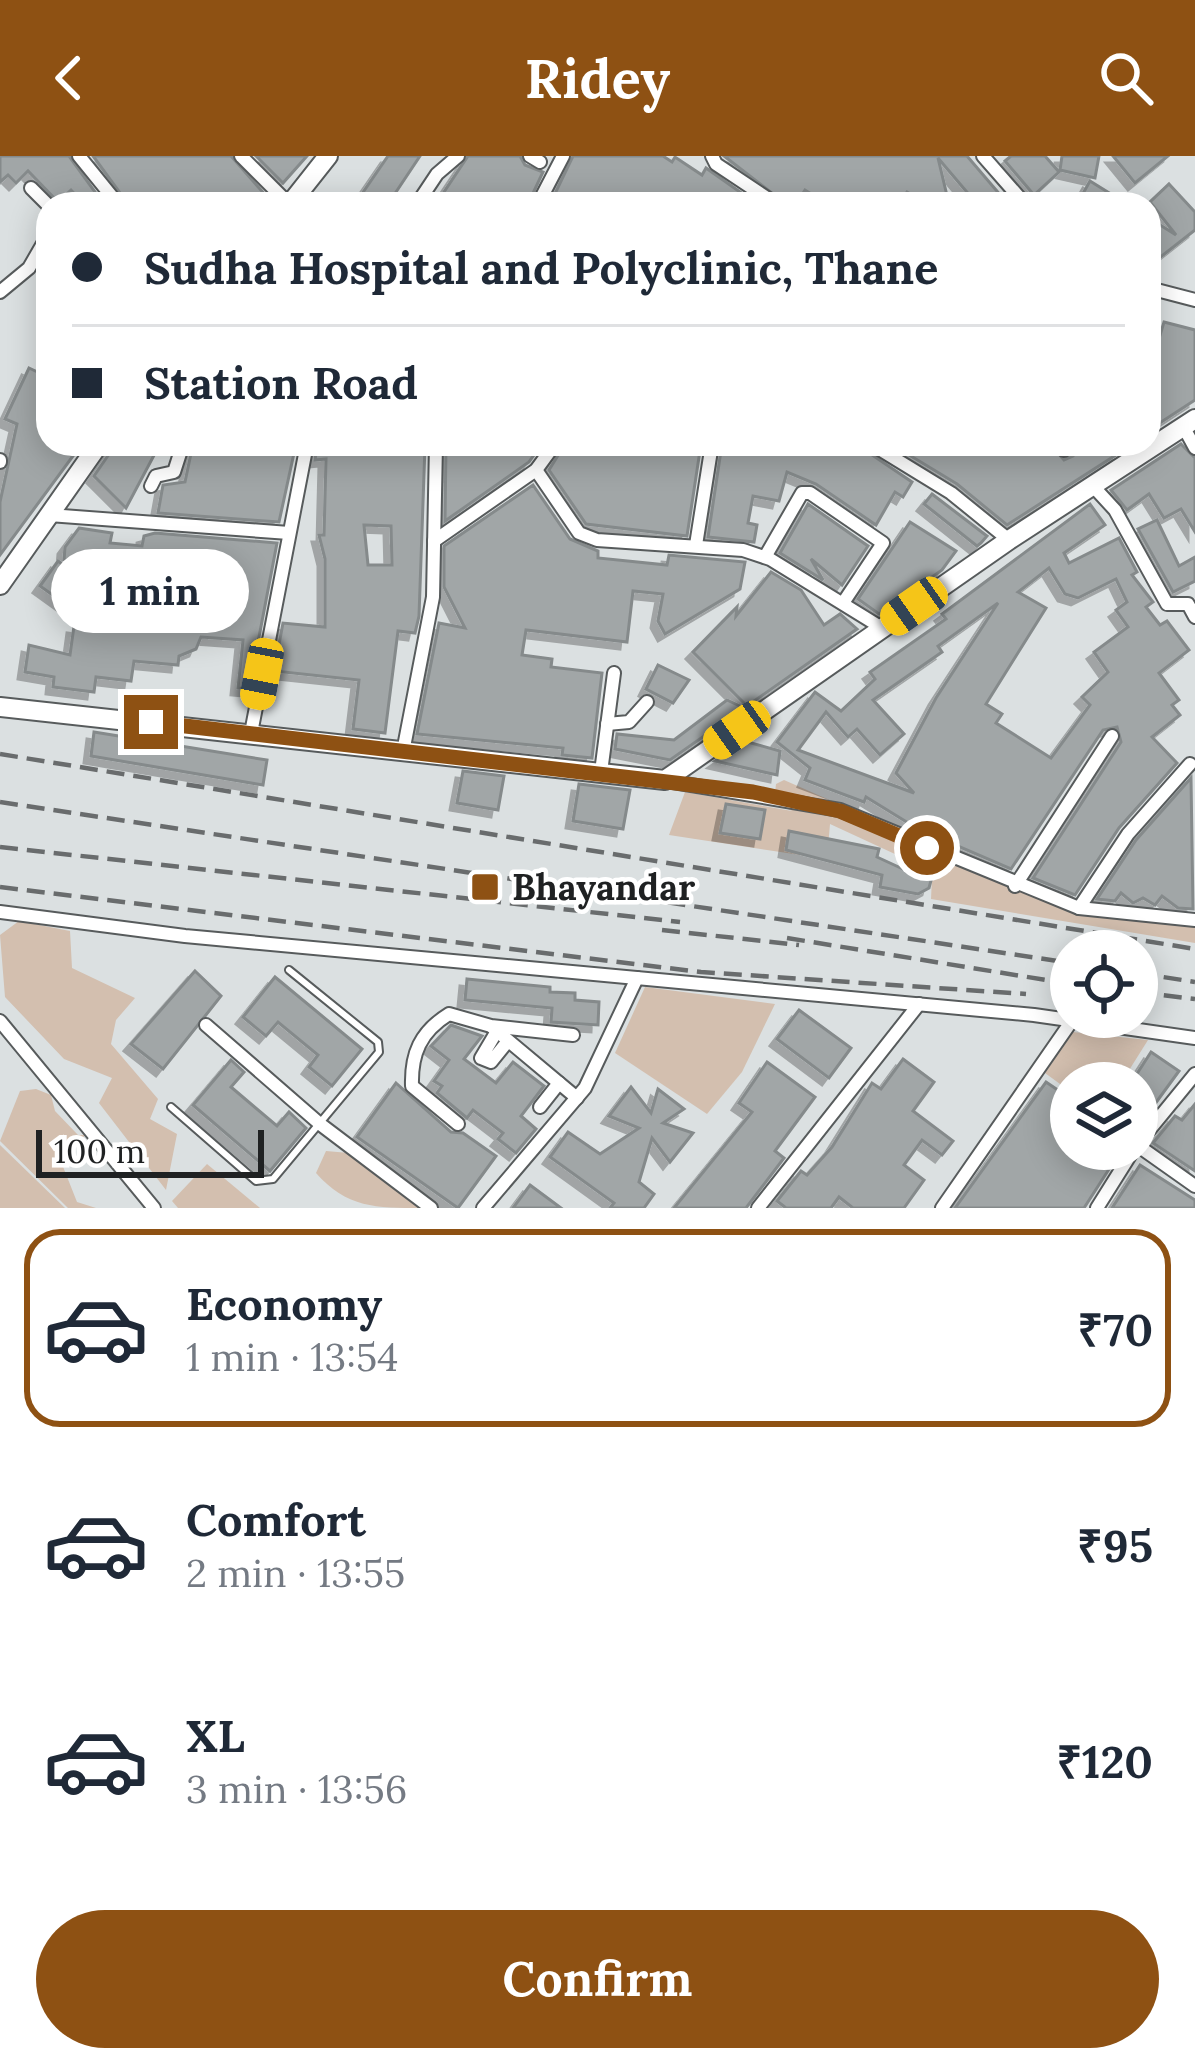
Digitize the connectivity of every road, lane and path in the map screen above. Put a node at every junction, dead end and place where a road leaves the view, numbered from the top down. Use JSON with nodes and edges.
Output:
{"nodes":[{"id":1,"x":79,"y":156,"type":"edge"},
{"id":2,"x":241,"y":156,"type":"edge"},
{"id":3,"x":562,"y":156,"type":"edge"},
{"id":4,"x":712,"y":156,"type":"edge"},
{"id":5,"x":455,"y":157,"type":"edge"},
{"id":6,"x":992,"y":159,"type":"edge"},
{"id":7,"x":315,"y":166,"type":"edge"},
{"id":8,"x":32,"y":188,"type":"dead end"},
{"id":9,"x":36,"y":192,"type":"edge"},
{"id":10,"x":108,"y":192,"type":"edge"},
{"id":11,"x":277,"y":192,"type":"edge"},
{"id":12,"x":297,"y":192,"type":"edge"},
{"id":13,"x":432,"y":192,"type":"edge"},
{"id":14,"x":544,"y":192,"type":"edge"},
{"id":15,"x":758,"y":192,"type":"edge"},
{"id":16,"x":1015,"y":192,"type":"edge"},
{"id":17,"x":36,"y":255,"type":"edge"},
{"id":18,"x":1161,"y":291,"type":"edge"},
{"id":19,"x":0,"y":292,"type":"edge"},
{"id":20,"x":1195,"y":300,"type":"edge"},
{"id":21,"x":1189,"y":423,"type":"edge"},
{"id":22,"x":1161,"y":441,"type":"edge"},
{"id":23,"x":1195,"y":448,"type":"edge"},
{"id":24,"x":90,"y":456,"type":"edge"},
{"id":25,"x":179,"y":456,"type":"edge"},
{"id":26,"x":305,"y":456,"type":"edge"},
{"id":27,"x":436,"y":456,"type":"edge"},
{"id":28,"x":546,"y":456,"type":"edge"},
{"id":29,"x":710,"y":456,"type":"edge"},
{"id":30,"x":891,"y":456,"type":"edge"},
{"id":31,"x":1137,"y":456,"type":"edge"},
{"id":32,"x":536,"y":470,"type":"junction"},
{"id":33,"x":1092,"y":485,"type":"junction"},
{"id":34,"x":151,"y":486,"type":"dead end"},
{"id":35,"x":49,"y":514,"type":"junction"},
{"id":36,"x":290,"y":533,"type":"junction"},
{"id":37,"x":1009,"y":540,"type":"junction"},
{"id":38,"x":434,"y":541,"type":"junction"},
{"id":39,"x":696,"y":545,"type":"junction"},
{"id":40,"x":765,"y":557,"type":"junction"},
{"id":41,"x":0,"y":585,"type":"edge"},
{"id":42,"x":843,"y":603,"type":"junction"},
{"id":43,"x":1195,"y":617,"type":"edge"},
{"id":44,"x":882,"y":628,"type":"junction"},
{"id":45,"x":614,"y":674,"type":"dead end"},
{"id":46,"x":647,"y":702,"type":"dead end"},
{"id":47,"x":0,"y":707,"type":"edge"},
{"id":48,"x":607,"y":724,"type":"junction"},
{"id":49,"x":251,"y":734,"type":"junction"},
{"id":50,"x":1112,"y":736,"type":"dead end"},
{"id":51,"x":403,"y":752,"type":"junction"},
{"id":52,"x":1190,"y":764,"type":"dead end"},
{"id":53,"x":601,"y":772,"type":"junction"},
{"id":54,"x":665,"y":780,"type":"junction"},
{"id":55,"x":1015,"y":886,"type":"junction"},
{"id":56,"x":72,"y":903,"type":"dead end"},
{"id":57,"x":1079,"y":908,"type":"junction"},
{"id":58,"x":0,"y":912,"type":"edge"},
{"id":59,"x":1195,"y":920,"type":"edge"},
{"id":60,"x":69,"y":925,"type":"junction"},
{"id":61,"x":289,"y":970,"type":"dead end"},
{"id":62,"x":637,"y":978,"type":"junction"},
{"id":63,"x":919,"y":1004,"type":"junction"},
{"id":64,"x":1050,"y":1020,"type":"edge"},
{"id":65,"x":0,"y":1022,"type":"edge"},
{"id":66,"x":206,"y":1025,"type":"dead end"},
{"id":67,"x":498,"y":1033,"type":"junction"},
{"id":68,"x":1158,"y":1033,"type":"edge"},
{"id":69,"x":573,"y":1035,"type":"dead end"},
{"id":70,"x":1060,"y":1038,"type":"edge"},
{"id":71,"x":1195,"y":1038,"type":"edge"},
{"id":72,"x":1195,"y":1073,"type":"edge"},
{"id":73,"x":559,"y":1084,"type":"junction"},
{"id":74,"x":577,"y":1098,"type":"junction"},
{"id":75,"x":171,"y":1107,"type":"dead end"},
{"id":76,"x":539,"y":1107,"type":"dead end"},
{"id":77,"x":1158,"y":1119,"type":"edge"},
{"id":78,"x":320,"y":1124,"type":"junction"},
{"id":79,"x":458,"y":1124,"type":"dead end"},
{"id":80,"x":1158,"y":1161,"type":"edge"},
{"id":81,"x":1121,"y":1170,"type":"edge"},
{"id":82,"x":1195,"y":1186,"type":"edge"},
{"id":83,"x":487,"y":1207,"type":"edge"},
{"id":84,"x":154,"y":1208,"type":"edge"},
{"id":85,"x":431,"y":1208,"type":"edge"},
{"id":86,"x":758,"y":1208,"type":"edge"},
{"id":87,"x":942,"y":1208,"type":"edge"},
{"id":88,"x":1097,"y":1208,"type":"edge"}],
"edges":[{"from":1,"to":10,"type":"street"},
{"from":2,"to":11,"type":"street"},
{"from":3,"to":14,"type":"street"},
{"from":4,"to":15,"type":"street"},
{"from":5,"to":13,"type":"street"},
{"from":6,"to":16,"type":"street"},
{"from":7,"to":12,"type":"main road"},
{"from":8,"to":9,"type":"street"},
{"from":17,"to":19,"type":"street"},
{"from":18,"to":20,"type":"street"},
{"from":21,"to":22,"type":"main road"},
{"from":21,"to":23,"type":"street"},
{"from":24,"to":35,"type":"main road"},
{"from":25,"to":34,"type":"street"},
{"from":26,"to":36,"type":"street"},
{"from":27,"to":38,"type":"street"},
{"from":28,"to":32,"type":"street"},
{"from":29,"to":39,"type":"street"},
{"from":30,"to":37,"type":"street"},
{"from":31,"to":33,"type":"main road"},
{"from":32,"to":38,"type":"street"},
{"from":32,"to":39,"type":"street"},
{"from":33,"to":37,"type":"main road"},
{"from":33,"to":43,"type":"street"},
{"from":35,"to":36,"type":"street"},
{"from":35,"to":41,"type":"main road"},
{"from":36,"to":49,"type":"street"},
{"from":37,"to":44,"type":"main road"},
{"from":38,"to":51,"type":"street"},
{"from":39,"to":40,"type":"street"},
{"from":40,"to":42,"type":"street"},
{"from":40,"to":42,"type":"street"},
{"from":42,"to":44,"type":"street"},
{"from":44,"to":54,"type":"main road"},
{"from":45,"to":48,"type":"street"},
{"from":46,"to":48,"type":"street"},
{"from":47,"to":49,"type":"main road"},
{"from":48,"to":53,"type":"street"},
{"from":49,"to":51,"type":"main road"},
{"from":50,"to":55,"type":"street"},
{"from":51,"to":53,"type":"main road"},
{"from":52,"to":57,"type":"street"},
{"from":53,"to":54,"type":"main road"},
{"from":54,"to":55,"type":"street"},
{"from":55,"to":57,"type":"street"},
{"from":56,"to":60,"type":"street"},
{"from":57,"to":59,"type":"street"},
{"from":58,"to":60,"type":"street"},
{"from":60,"to":62,"type":"street"},
{"from":61,"to":78,"type":"lane"},
{"from":62,"to":63,"type":"street"},
{"from":62,"to":74,"type":"street"},
{"from":63,"to":64,"type":"street"},
{"from":63,"to":86,"type":"street"},
{"from":65,"to":84,"type":"street"},
{"from":66,"to":78,"type":"street"},
{"from":67,"to":69,"type":"street"},
{"from":67,"to":73,"type":"street"},
{"from":67,"to":79,"type":"street"},
{"from":68,"to":71,"type":"street"},
{"from":70,"to":87,"type":"street"},
{"from":72,"to":77,"type":"street"},
{"from":73,"to":74,"type":"street"},
{"from":73,"to":76,"type":"street"},
{"from":74,"to":83,"type":"street"},
{"from":75,"to":78,"type":"lane"},
{"from":78,"to":85,"type":"street"},
{"from":80,"to":82,"type":"street"},
{"from":81,"to":88,"type":"street"}]}
